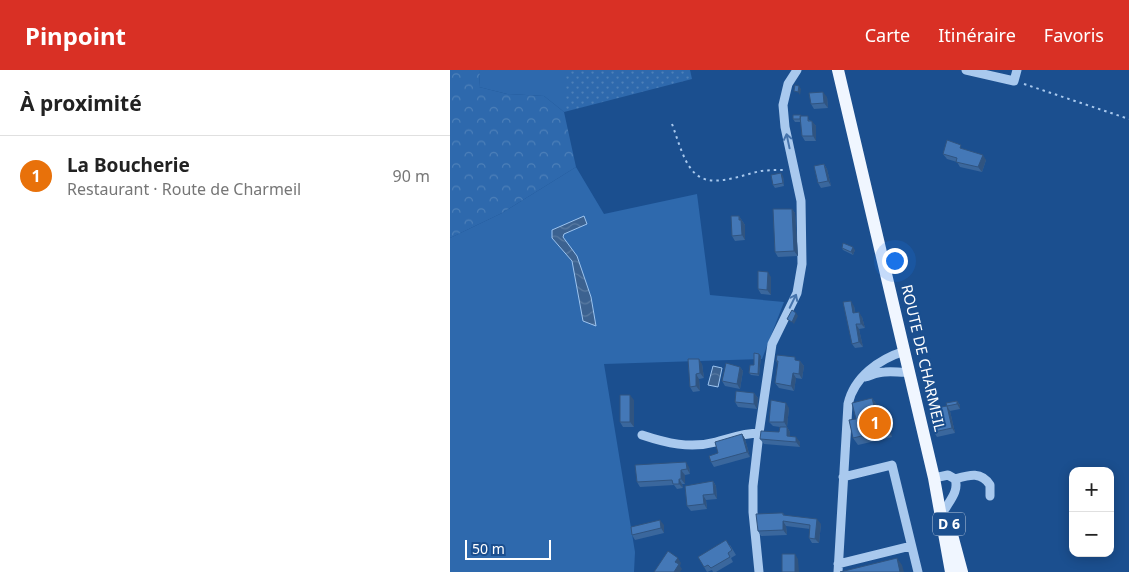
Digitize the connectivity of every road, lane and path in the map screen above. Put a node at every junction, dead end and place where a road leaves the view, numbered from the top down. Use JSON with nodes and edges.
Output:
{"nodes":[{"id":1,"x":797,"y":70,"type":"edge"},
{"id":2,"x":838,"y":70,"type":"edge"},
{"id":3,"x":966,"y":70,"type":"edge"},
{"id":4,"x":1017,"y":70,"type":"edge"},
{"id":5,"x":1014,"y":81,"type":"junction"},
{"id":6,"x":1129,"y":119,"type":"edge"},
{"id":7,"x":672,"y":124,"type":"dead end"},
{"id":8,"x":794,"y":169,"type":"junction"},
{"id":9,"x":906,"y":351,"type":"junction"},
{"id":10,"x":910,"y":372,"type":"junction"},
{"id":11,"x":860,"y":379,"type":"junction"},
{"id":12,"x":759,"y":433,"type":"junction"},
{"id":13,"x":642,"y":435,"type":"dead end"},
{"id":14,"x":843,"y":477,"type":"junction"},
{"id":15,"x":934,"y":478,"type":"junction"},
{"id":16,"x":955,"y":479,"type":"junction"},
{"id":17,"x":990,"y":496,"type":"dead end"},
{"id":18,"x":945,"y":509,"type":"junction"},
{"id":19,"x":911,"y":546,"type":"junction"},
{"id":20,"x":838,"y":568,"type":"edge"},
{"id":21,"x":759,"y":572,"type":"edge"},
{"id":22,"x":918,"y":572,"type":"edge"},
{"id":23,"x":951,"y":572,"type":"edge"},
{"id":24,"x":962,"y":572,"type":"edge"}],
"edges":[{"from":8,"to":1,"type":"street","one_way":true},
{"from":2,"to":9,"type":"main road","name":"ROUTE DE CHARMEIL","number":"D 6"},
{"from":3,"to":5,"type":"street"},
{"from":4,"to":5,"type":"street"},
{"from":5,"to":6,"type":"path"},
{"from":7,"to":8,"type":"path"},
{"from":12,"to":8,"type":"street","one_way":true},
{"from":9,"to":10,"type":"main road","name":"ROUTE DE CHARMEIL","number":"D 6"},
{"from":9,"to":11,"type":"street"},
{"from":10,"to":11,"type":"street"},
{"from":10,"to":15,"type":"main road","name":"ROUTE DE CHARMEIL","number":"D 6"},
{"from":11,"to":14,"type":"street"},
{"from":12,"to":13,"type":"street"},
{"from":12,"to":21,"type":"street"},
{"from":14,"to":19,"type":"street"},
{"from":14,"to":20,"type":"street"},
{"from":15,"to":16,"type":"street"},
{"from":15,"to":18,"type":"main road","name":"ROUTE DE CHARMEIL","number":"D 6"},
{"from":15,"to":23,"type":"main road","name":"ROUTE DE CHARMEIL","number":"D 6"},
{"from":16,"to":17,"type":"street"},
{"from":16,"to":18,"type":"street"},
{"from":18,"to":24,"type":"main road","name":"ROUTE DE CHARMEIL","number":"D 6"},
{"from":19,"to":20,"type":"street"},
{"from":19,"to":22,"type":"street"}]}
